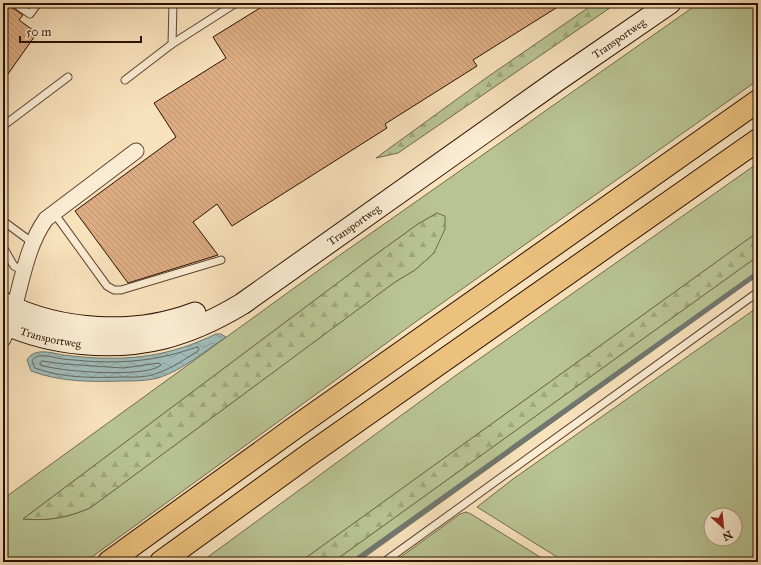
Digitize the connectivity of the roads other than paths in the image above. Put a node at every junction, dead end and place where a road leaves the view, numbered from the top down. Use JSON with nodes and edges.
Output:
{"nodes":[{"id":1,"x":14,"y":3,"type":"edge"},
{"id":2,"x":38,"y":3,"type":"edge"},
{"id":3,"x":173,"y":3,"type":"edge"},
{"id":4,"x":236,"y":3,"type":"edge"},
{"id":5,"x":652,"y":3,"type":"edge"},
{"id":6,"x":670,"y":3,"type":"edge"},
{"id":7,"x":172,"y":44,"type":"junction"},
{"id":8,"x":68,"y":77,"type":"dead end"},
{"id":9,"x":125,"y":80,"type":"dead end"},
{"id":10,"x":758,"y":101,"type":"edge"},
{"id":11,"x":3,"y":126,"type":"edge"},
{"id":12,"x":758,"y":140,"type":"edge"},
{"id":13,"x":136,"y":151,"type":"dead end"},
{"id":14,"x":54,"y":212,"type":"junction"},
{"id":15,"x":3,"y":221,"type":"edge"},
{"id":16,"x":33,"y":243,"type":"junction"},
{"id":17,"x":3,"y":247,"type":"edge"},
{"id":18,"x":221,"y":260,"type":"dead end"},
{"id":19,"x":24,"y":271,"type":"junction"},
{"id":20,"x":758,"y":292,"type":"edge"},
{"id":21,"x":6,"y":320,"type":"edge"},
{"id":22,"x":109,"y":562,"type":"edge"},
{"id":23,"x":161,"y":562,"type":"edge"},
{"id":24,"x":384,"y":562,"type":"edge"}],
"edges":[{"from":1,"to":2,"type":"lane"},
{"from":3,"to":7,"type":"lane"},
{"from":4,"to":7,"type":"lane"},
{"from":5,"to":21,"type":"street","name":"Transportweg"},
{"from":6,"to":21,"type":"street","name":"Transportweg"},
{"from":7,"to":9,"type":"lane"},
{"from":8,"to":11,"type":"lane"},
{"from":10,"to":22,"type":"highway"},
{"from":12,"to":23,"type":"highway"},
{"from":13,"to":14,"type":"street"},
{"from":14,"to":16,"type":"street"},
{"from":14,"to":18,"type":"lane"},
{"from":15,"to":16,"type":"lane"},
{"from":16,"to":19,"type":"street"},
{"from":17,"to":19,"type":"lane"},
{"from":19,"to":21,"type":"street"},
{"from":20,"to":24,"type":"lane"}]}
